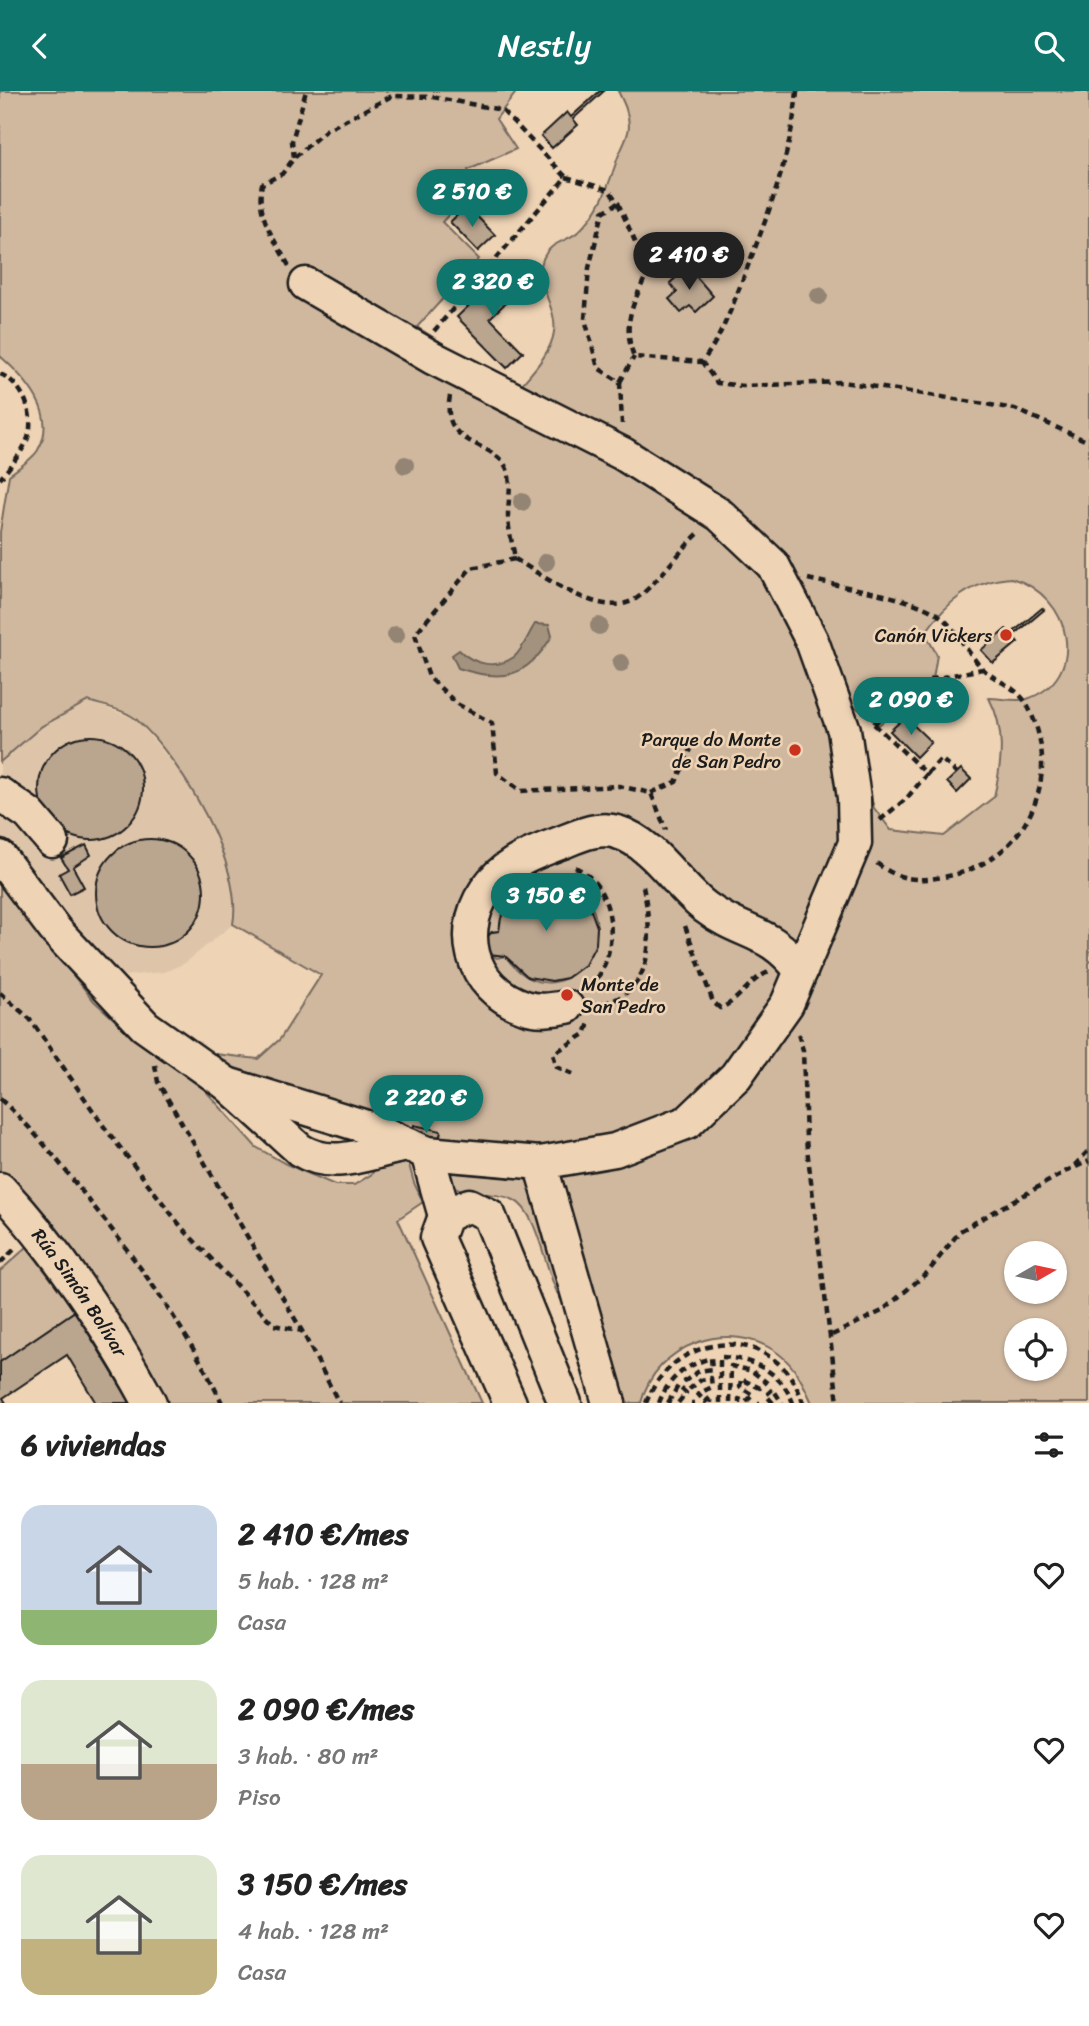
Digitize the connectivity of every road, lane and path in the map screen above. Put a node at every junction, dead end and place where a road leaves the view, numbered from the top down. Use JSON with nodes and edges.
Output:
{"nodes":[{"id":1,"x":306,"y":91,"type":"edge"},
{"id":2,"x":797,"y":91,"type":"edge"},
{"id":3,"x":294,"y":158,"type":"junction"},
{"id":4,"x":566,"y":177,"type":"junction"},
{"id":5,"x":618,"y":203,"type":"junction"},
{"id":6,"x":306,"y":284,"type":"joint"},
{"id":7,"x":634,"y":357,"type":"junction"},
{"id":8,"x":433,"y":358,"type":"junction"},
{"id":9,"x":702,"y":362,"type":"junction"},
{"id":10,"x":0,"y":374,"type":"edge"},
{"id":11,"x":620,"y":382,"type":"junction"},
{"id":12,"x":1089,"y":442,"type":"edge"},
{"id":13,"x":623,"y":454,"type":"junction"},
{"id":14,"x":0,"y":479,"type":"edge"},
{"id":15,"x":720,"y":515,"type":"junction"},
{"id":16,"x":515,"y":559,"type":"junction"},
{"id":17,"x":773,"y":565,"type":"junction"},
{"id":18,"x":982,"y":669,"type":"junction"},
{"id":19,"x":866,"y":719,"type":"dead end"},
{"id":20,"x":874,"y":724,"type":"junction"},
{"id":21,"x":691,"y":749,"type":"dead end"},
{"id":22,"x":957,"y":773,"type":"dead end"},
{"id":23,"x":927,"y":774,"type":"junction"},
{"id":24,"x":651,"y":793,"type":"junction"},
{"id":25,"x":0,"y":794,"type":"edge"},
{"id":26,"x":52,"y":841,"type":"dead end"},
{"id":27,"x":855,"y":843,"type":"junction"},
{"id":28,"x":653,"y":853,"type":"junction"},
{"id":29,"x":531,"y":854,"type":"junction"},
{"id":30,"x":0,"y":857,"type":"edge"},
{"id":31,"x":681,"y":916,"type":"dead end"},
{"id":32,"x":795,"y":986,"type":"junction"},
{"id":33,"x":0,"y":993,"type":"edge"},
{"id":34,"x":580,"y":1006,"type":"junction"},
{"id":35,"x":165,"y":1042,"type":"junction"},
{"id":36,"x":573,"y":1074,"type":"dead end"},
{"id":37,"x":227,"y":1084,"type":"junction"},
{"id":38,"x":0,"y":1099,"type":"edge"},
{"id":39,"x":418,"y":1149,"type":"junction"},
{"id":40,"x":1089,"y":1150,"type":"edge"},
{"id":41,"x":1089,"y":1161,"type":"edge"},
{"id":42,"x":540,"y":1163,"type":"junction"},
{"id":43,"x":1072,"y":1168,"type":"junction"},
{"id":44,"x":0,"y":1189,"type":"edge"},
{"id":45,"x":445,"y":1216,"type":"junction"},
{"id":46,"x":25,"y":1240,"type":"dead end"},
{"id":47,"x":0,"y":1263,"type":"edge"},
{"id":48,"x":302,"y":1331,"type":"junction"},
{"id":49,"x":832,"y":1335,"type":"junction"},
{"id":50,"x":150,"y":1403,"type":"edge"},
{"id":51,"x":222,"y":1403,"type":"edge"},
{"id":52,"x":339,"y":1403,"type":"edge"},
{"id":53,"x":510,"y":1403,"type":"edge"},
{"id":54,"x":565,"y":1403,"type":"edge"},
{"id":55,"x":609,"y":1403,"type":"edge"},
{"id":56,"x":646,"y":1403,"type":"edge"},
{"id":57,"x":659,"y":1403,"type":"edge"},
{"id":58,"x":668,"y":1403,"type":"edge"},
{"id":59,"x":678,"y":1403,"type":"edge"},
{"id":60,"x":711,"y":1403,"type":"edge"},
{"id":61,"x":720,"y":1403,"type":"edge"},
{"id":62,"x":730,"y":1403,"type":"edge"},
{"id":63,"x":739,"y":1403,"type":"edge"},
{"id":64,"x":773,"y":1403,"type":"edge"},
{"id":65,"x":782,"y":1403,"type":"edge"},
{"id":66,"x":793,"y":1403,"type":"edge"},
{"id":67,"x":803,"y":1403,"type":"edge"},
{"id":68,"x":838,"y":1403,"type":"edge"}],
"edges":[{"from":1,"to":3,"type":"path"},
{"from":2,"to":9,"type":"path"},
{"from":3,"to":4,"type":"path"},
{"from":3,"to":6,"type":"path"},
{"from":4,"to":5,"type":"path"},
{"from":4,"to":8,"type":"path"},
{"from":5,"to":7,"type":"path"},
{"from":5,"to":11,"type":"path"},
{"from":6,"to":8,"type":"street"},
{"from":7,"to":9,"type":"path"},
{"from":7,"to":11,"type":"path"},
{"from":8,"to":13,"type":"street"},
{"from":8,"to":16,"type":"path"},
{"from":9,"to":12,"type":"path"},
{"from":10,"to":14,"type":"path"},
{"from":11,"to":13,"type":"path"},
{"from":13,"to":15,"type":"street"},
{"from":15,"to":16,"type":"path"},
{"from":15,"to":17,"type":"street"},
{"from":16,"to":24,"type":"path"},
{"from":17,"to":18,"type":"path"},
{"from":17,"to":27,"type":"street"},
{"from":18,"to":20,"type":"path"},
{"from":18,"to":27,"type":"path"},
{"from":19,"to":20,"type":"path"},
{"from":20,"to":23,"type":"path"},
{"from":21,"to":24,"type":"path"},
{"from":22,"to":23,"type":"path"},
{"from":23,"to":27,"type":"path"},
{"from":24,"to":28,"type":"path"},
{"from":25,"to":26,"type":"street"},
{"from":27,"to":32,"type":"street"},
{"from":28,"to":29,"type":"street"},
{"from":28,"to":32,"type":"street"},
{"from":28,"to":34,"type":"path"},
{"from":29,"to":34,"type":"path"},
{"from":29,"to":34,"type":"street"},
{"from":30,"to":35,"type":"street"},
{"from":31,"to":32,"type":"path"},
{"from":32,"to":42,"type":"street"},
{"from":32,"to":49,"type":"path"},
{"from":33,"to":48,"type":"path"},
{"from":34,"to":36,"type":"path"},
{"from":35,"to":37,"type":"street"},
{"from":35,"to":48,"type":"path"},
{"from":37,"to":39,"type":"street"},
{"from":37,"to":39,"type":"street"},
{"from":38,"to":51,"type":"path"},
{"from":39,"to":42,"type":"street"},
{"from":39,"to":45,"type":"street"},
{"from":40,"to":43,"type":"path"},
{"from":41,"to":43,"type":"path"},
{"from":42,"to":55,"type":"street"},
{"from":43,"to":49,"type":"path"},
{"from":44,"to":50,"type":"street","name":"Rúa Simón Bolívar"},
{"from":45,"to":53,"type":"street"},
{"from":45,"to":54,"type":"street"},
{"from":46,"to":47,"type":"path"},
{"from":48,"to":52,"type":"path"},
{"from":49,"to":68,"type":"path"},
{"from":56,"to":67,"type":"path"},
{"from":57,"to":60,"type":"path"},
{"from":58,"to":59,"type":"path"},
{"from":61,"to":66,"type":"path"},
{"from":62,"to":63,"type":"path"},
{"from":64,"to":65,"type":"path"}]}
